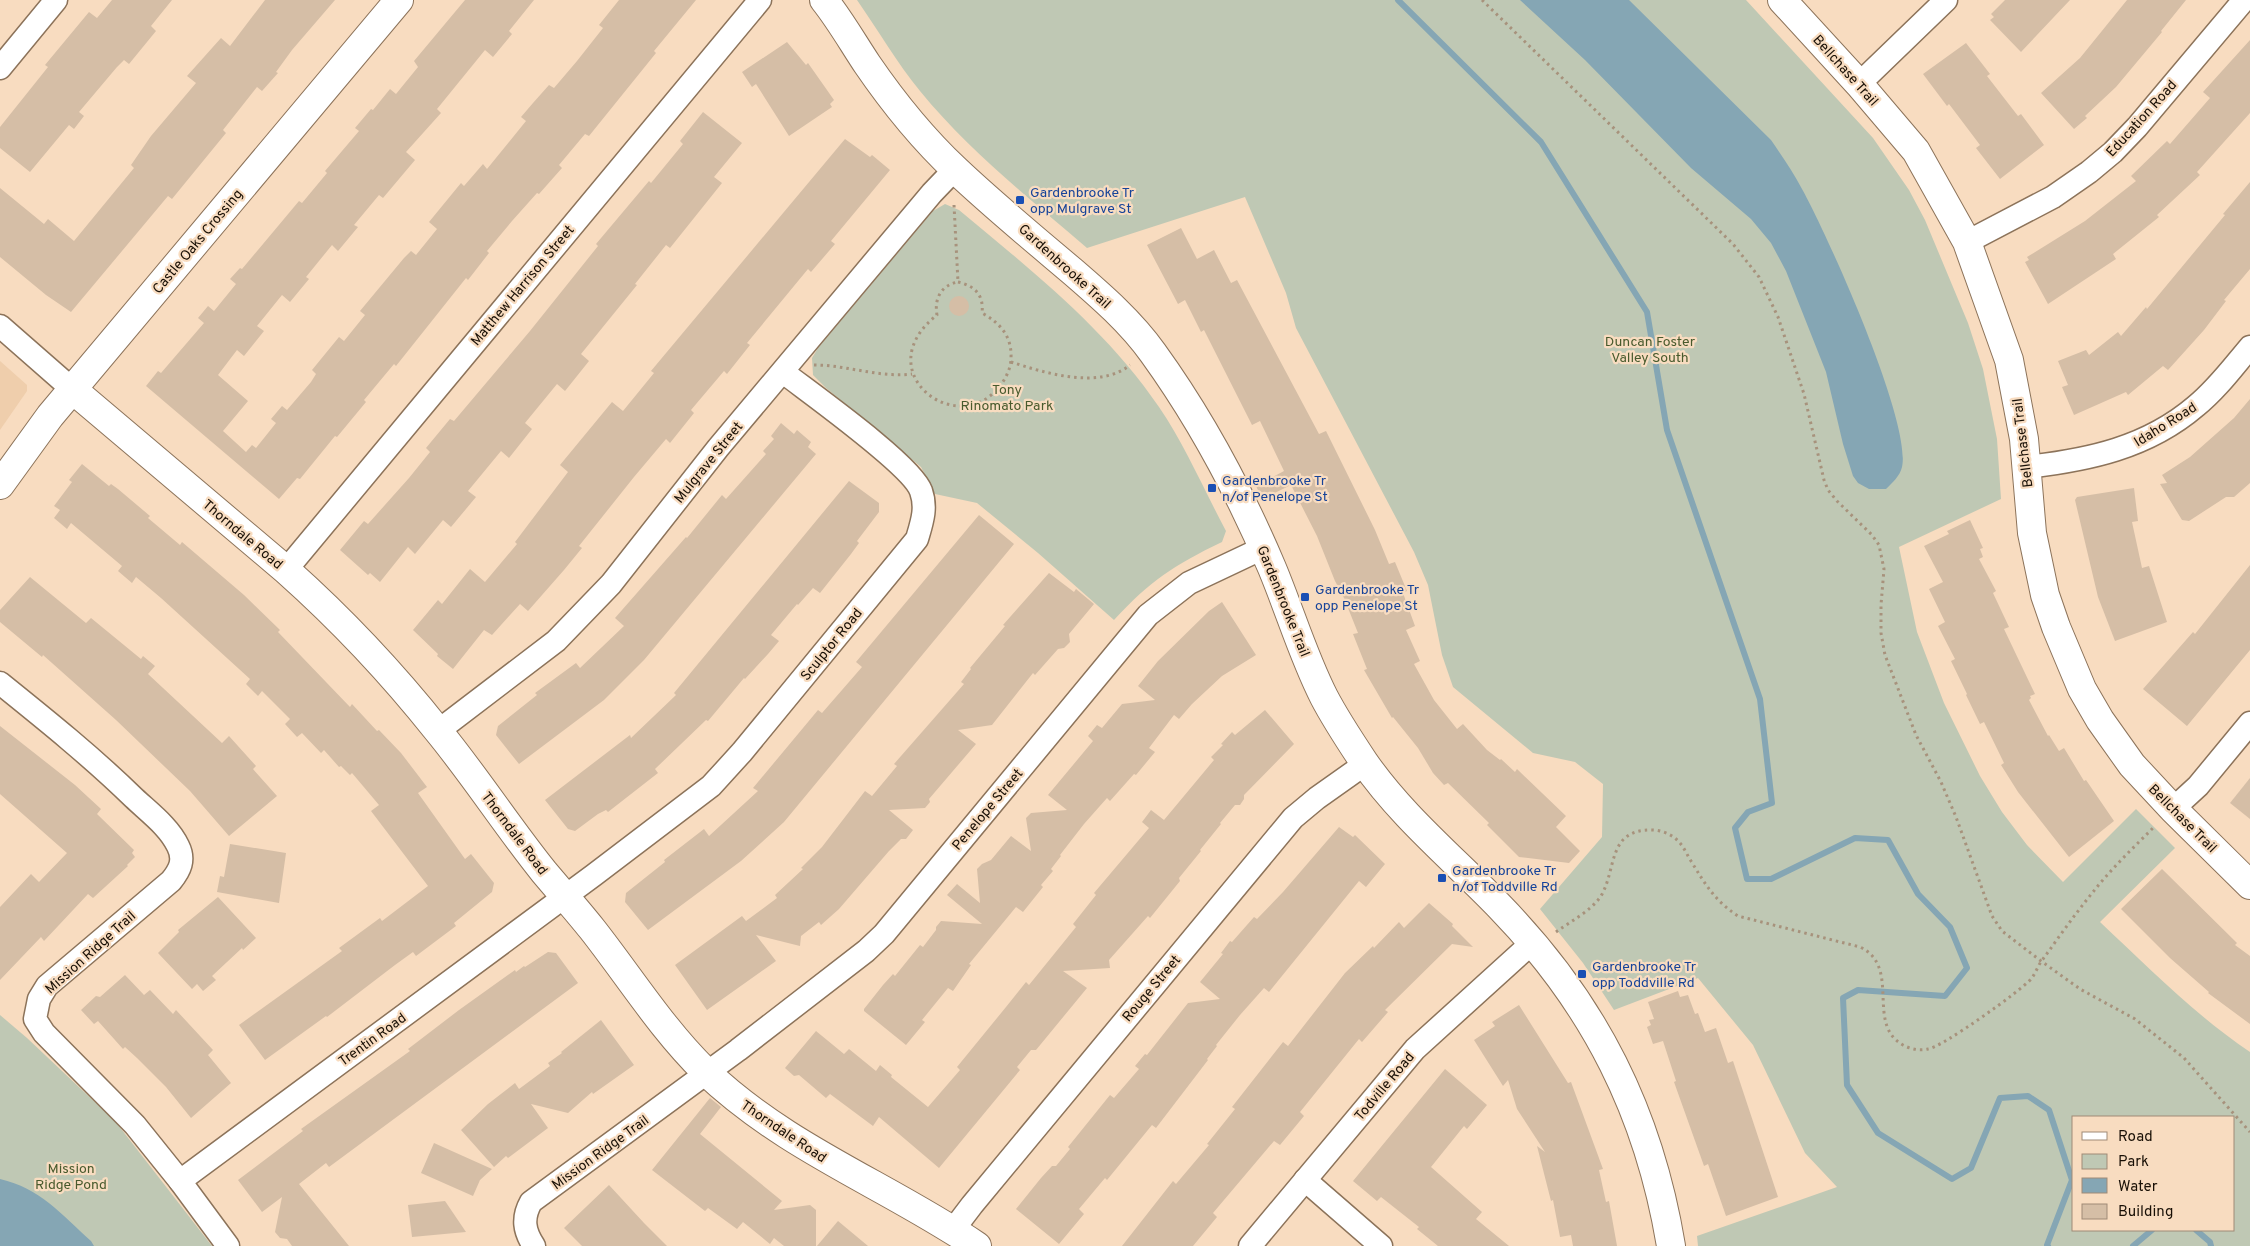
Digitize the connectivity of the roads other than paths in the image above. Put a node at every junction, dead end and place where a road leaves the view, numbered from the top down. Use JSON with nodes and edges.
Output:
{"nodes":[{"id":1,"x":56,"y":0,"type":"edge"},
{"id":2,"x":399,"y":0,"type":"edge"},
{"id":3,"x":760,"y":0,"type":"edge"},
{"id":4,"x":824,"y":0,"type":"edge"},
{"id":5,"x":1782,"y":0,"type":"edge"},
{"id":6,"x":1946,"y":0,"type":"edge"},
{"id":7,"x":2244,"y":0,"type":"edge"},
{"id":8,"x":0,"y":68,"type":"edge"},
{"id":9,"x":1859,"y":84,"type":"junction"},
{"id":10,"x":955,"y":169,"type":"junction"},
{"id":11,"x":1967,"y":242,"type":"junction"},
{"id":12,"x":0,"y":326,"type":"edge"},
{"id":13,"x":2250,"y":347,"type":"edge"},
{"id":14,"x":782,"y":372,"type":"junction"},
{"id":15,"x":72,"y":389,"type":"junction"},
{"id":16,"x":2026,"y":467,"type":"junction"},
{"id":17,"x":0,"y":485,"type":"edge"},
{"id":18,"x":1263,"y":548,"type":"junction"},
{"id":19,"x":286,"y":570,"type":"junction"},
{"id":20,"x":0,"y":683,"type":"edge"},
{"id":21,"x":2250,"y":723,"type":"edge"},
{"id":22,"x":438,"y":731,"type":"junction"},
{"id":23,"x":1366,"y":764,"type":"junction"},
{"id":24,"x":2164,"y":817,"type":"junction"},
{"id":25,"x":2250,"y":885,"type":"edge"},
{"id":26,"x":565,"y":897,"type":"junction"},
{"id":27,"x":1545,"y":937,"type":"junction"},
{"id":28,"x":707,"y":1073,"type":"junction"},
{"id":29,"x":1305,"y":1180,"type":"junction"},
{"id":30,"x":180,"y":1181,"type":"junction"},
{"id":31,"x":953,"y":1230,"type":"junction"},
{"id":32,"x":228,"y":1246,"type":"edge"},
{"id":33,"x":534,"y":1246,"type":"edge"},
{"id":34,"x":977,"y":1246,"type":"edge"},
{"id":35,"x":1250,"y":1246,"type":"edge"},
{"id":36,"x":1381,"y":1246,"type":"edge"},
{"id":37,"x":1670,"y":1246,"type":"edge"}],
"edges":[{"from":1,"to":8,"type":"street"},
{"from":2,"to":15,"type":"street","name":"Castle Oaks Crossing"},
{"from":3,"to":19,"type":"street","name":"Matthew Harrison Street"},
{"from":4,"to":10,"type":"street","name":"Gardenbrooke Trail"},
{"from":5,"to":9,"type":"street","name":"Bellchase Trail"},
{"from":6,"to":9,"type":"street"},
{"from":7,"to":11,"type":"street","name":"Education Road"},
{"from":9,"to":11,"type":"street","name":"Bellchase Trail"},
{"from":10,"to":14,"type":"street","name":"Mulgrave Street"},
{"from":10,"to":18,"type":"street","name":"Gardenbrooke Trail"},
{"from":11,"to":16,"type":"street","name":"Bellchase Trail"},
{"from":12,"to":15,"type":"street"},
{"from":13,"to":16,"type":"street","name":"Idaho Road"},
{"from":14,"to":22,"type":"street","name":"Mulgrave Street"},
{"from":14,"to":26,"type":"street","name":"Sculptor Road"},
{"from":15,"to":17,"type":"street","name":"Castle Oaks Crossing"},
{"from":15,"to":19,"type":"street","name":"Thorndale Road"},
{"from":16,"to":24,"type":"street","name":"Bellchase Trail"},
{"from":18,"to":23,"type":"street","name":"Gardenbrooke Trail"},
{"from":18,"to":28,"type":"street","name":"Penelope Street"},
{"from":19,"to":22,"type":"street","name":"Thorndale Road"},
{"from":20,"to":30,"type":"street","name":"Mission Ridge Trail"},
{"from":21,"to":24,"type":"street"},
{"from":22,"to":26,"type":"street","name":"Thorndale Road"},
{"from":23,"to":27,"type":"street","name":"Gardenbrooke Trail"},
{"from":23,"to":31,"type":"street","name":"Rouge Street"},
{"from":24,"to":25,"type":"street","name":"Bellchase Trail"},
{"from":26,"to":28,"type":"street","name":"Thorndale Road"},
{"from":26,"to":30,"type":"street","name":"Trentin Road"},
{"from":27,"to":29,"type":"street","name":"Todville Road"},
{"from":27,"to":37,"type":"street","name":"Gardenbrooke Trail"},
{"from":28,"to":31,"type":"street","name":"Thorndale Road"},
{"from":28,"to":33,"type":"street","name":"Mission Ridge Trail"},
{"from":29,"to":35,"type":"street","name":"Todville Road"},
{"from":29,"to":36,"type":"street"},
{"from":30,"to":32,"type":"street","name":"Mission Ridge Trail"},
{"from":31,"to":34,"type":"street","name":"Thorndale Road"}]}
